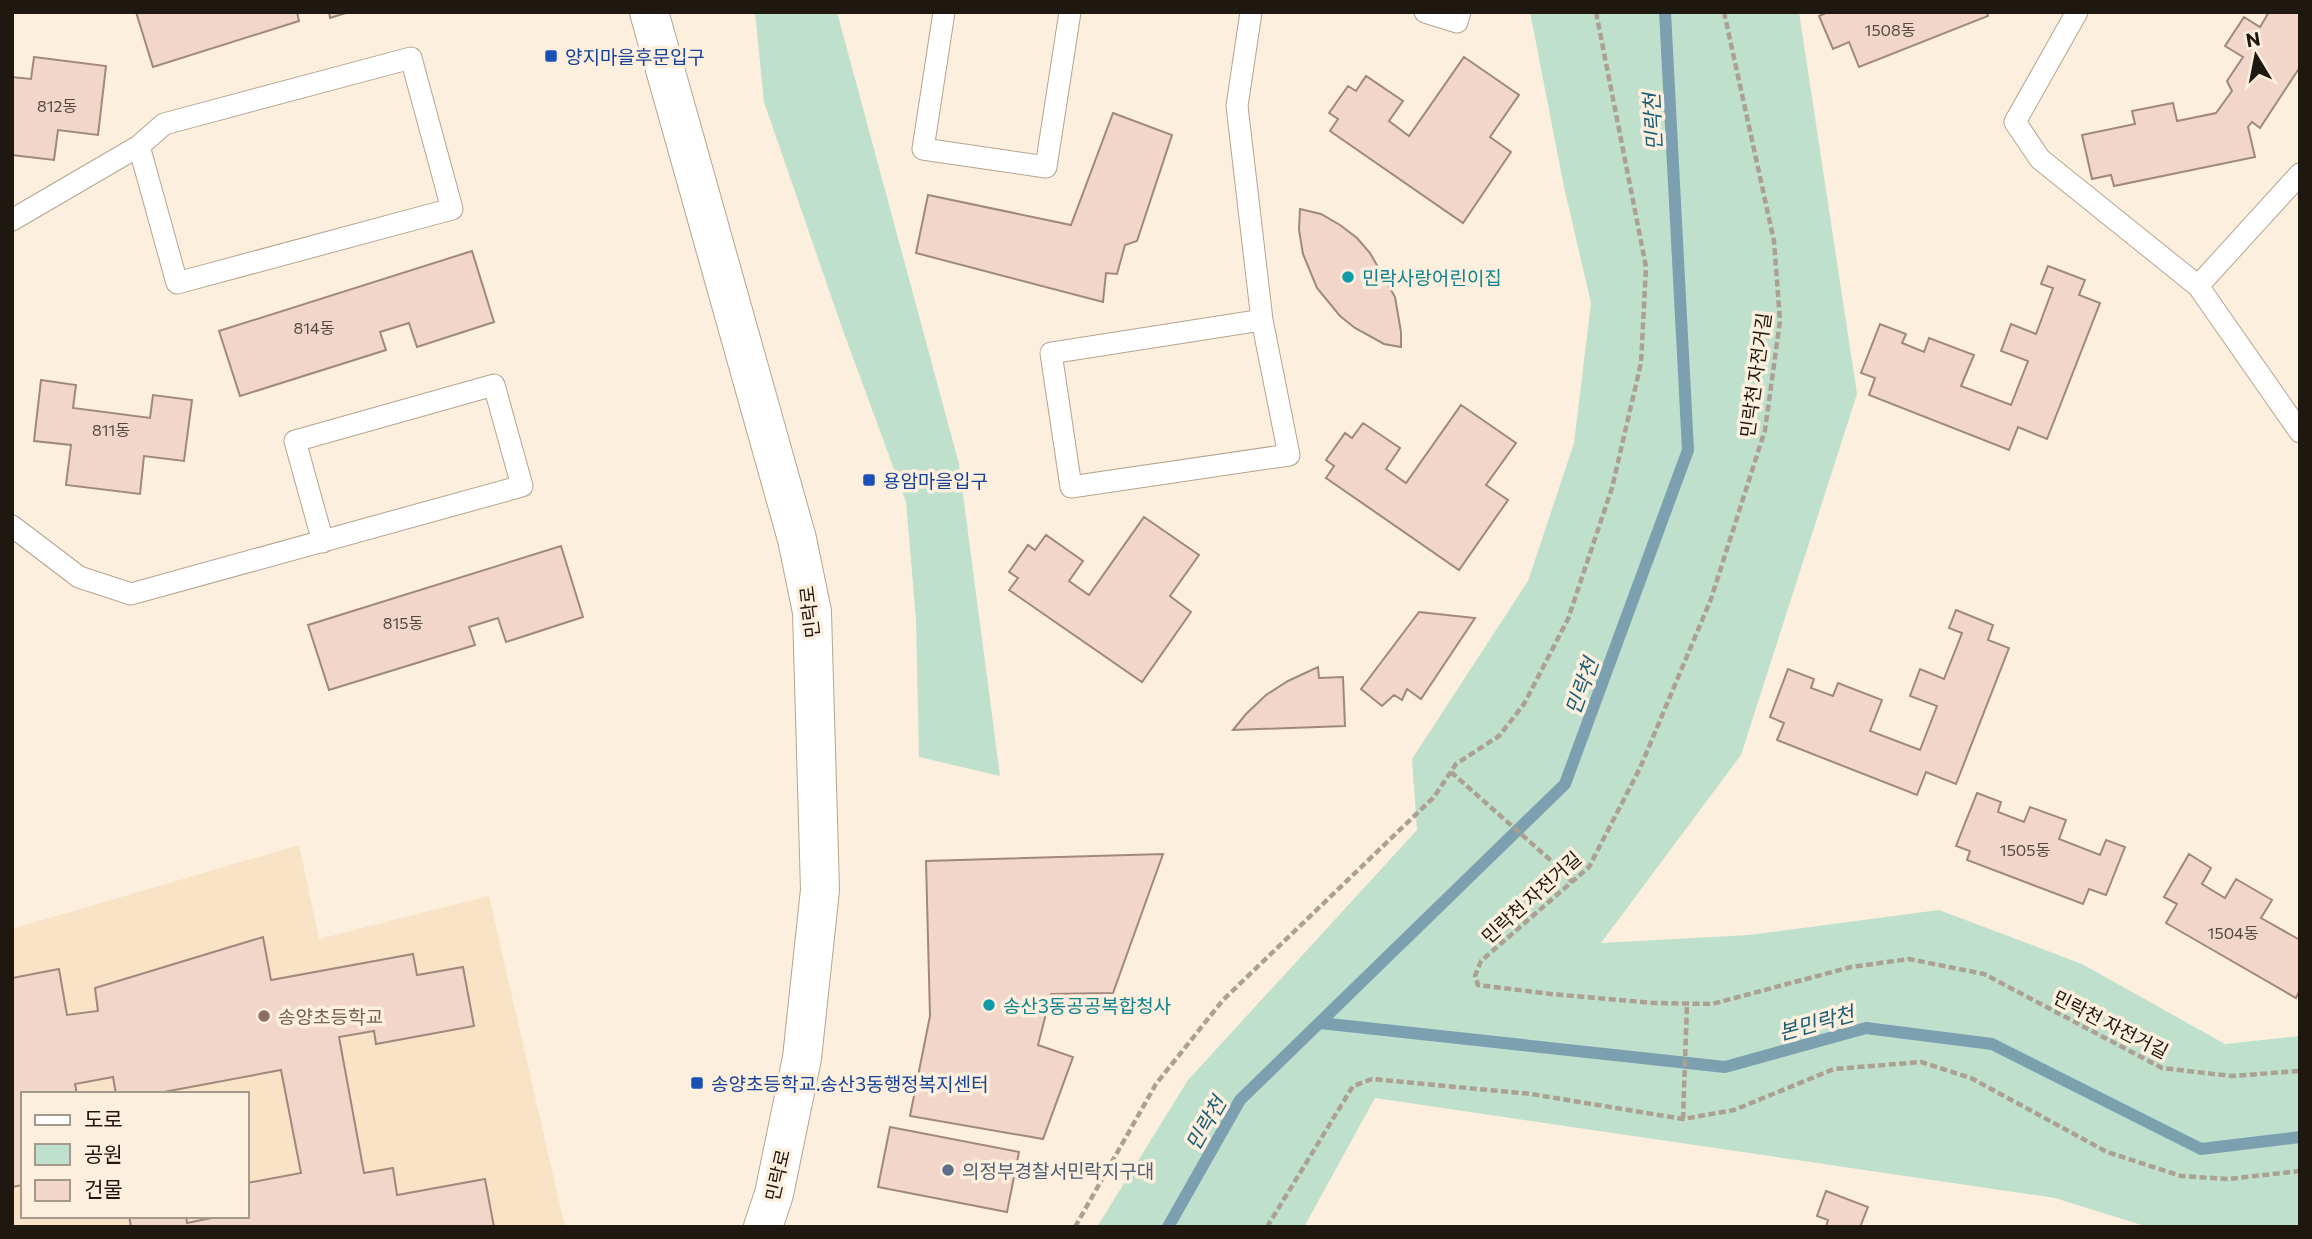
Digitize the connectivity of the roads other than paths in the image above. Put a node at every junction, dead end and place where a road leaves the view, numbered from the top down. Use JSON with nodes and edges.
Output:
{"nodes":[{"id":1,"x":649,"y":12,"type":"edge"},
{"id":2,"x":944,"y":12,"type":"edge"},
{"id":3,"x":1070,"y":12,"type":"edge"},
{"id":4,"x":1251,"y":12,"type":"edge"},
{"id":5,"x":1425,"y":12,"type":"edge"},
{"id":6,"x":1460,"y":12,"type":"edge"},
{"id":7,"x":2077,"y":12,"type":"edge"},
{"id":8,"x":139,"y":146,"type":"junction"},
{"id":9,"x":2300,"y":174,"type":"edge"},
{"id":10,"x":12,"y":220,"type":"edge"},
{"id":11,"x":2198,"y":286,"type":"junction"},
{"id":12,"x":1262,"y":320,"type":"junction"},
{"id":13,"x":2300,"y":432,"type":"edge"},
{"id":14,"x":12,"y":526,"type":"edge"},
{"id":15,"x":323,"y":542,"type":"junction"},
{"id":16,"x":769,"y":1210,"type":"edge"}],
"edges":[{"from":1,"to":16,"type":"main road","name":"민락로"},
{"from":2,"to":3,"type":"lane"},
{"from":4,"to":12,"type":"lane"},
{"from":5,"to":6,"type":"lane"},
{"from":7,"to":11,"type":"lane"},
{"from":8,"to":8,"type":"lane"},
{"from":8,"to":10,"type":"lane"},
{"from":9,"to":11,"type":"lane"},
{"from":11,"to":13,"type":"lane"},
{"from":12,"to":12,"type":"lane"},
{"from":14,"to":15,"type":"lane"},
{"from":15,"to":15,"type":"lane"}]}
